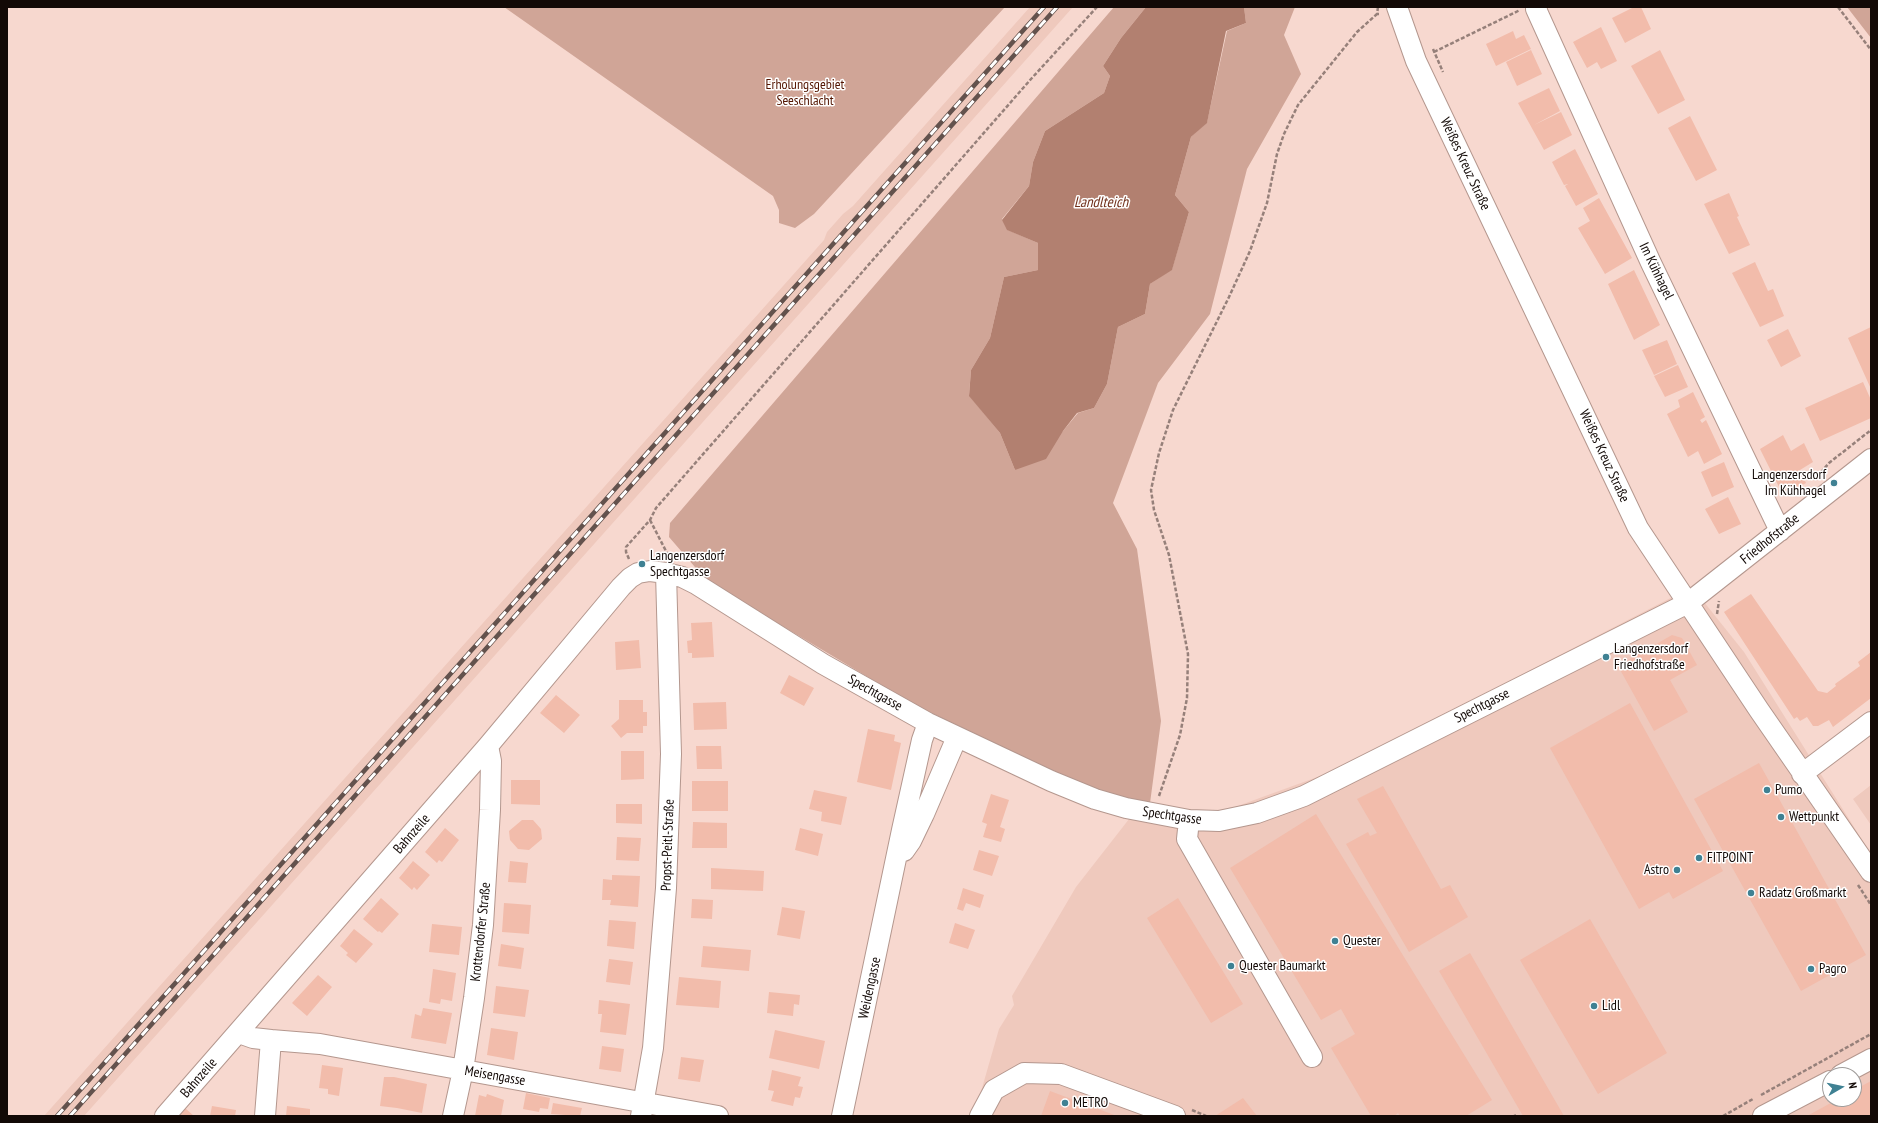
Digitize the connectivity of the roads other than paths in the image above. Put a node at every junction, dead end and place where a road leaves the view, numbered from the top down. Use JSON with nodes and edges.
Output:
{"nodes":[{"id":1,"x":1397,"y":7,"type":"edge"},
{"id":2,"x":1536,"y":8,"type":"edge"},
{"id":3,"x":1871,"y":459,"type":"edge"},
{"id":4,"x":1780,"y":531,"type":"junction"},
{"id":5,"x":669,"y":566,"type":"junction"},
{"id":6,"x":1688,"y":603,"type":"junction"},
{"id":7,"x":1871,"y":722,"type":"edge"},
{"id":8,"x":928,"y":723,"type":"junction"},
{"id":9,"x":957,"y":737,"type":"junction"},
{"id":10,"x":488,"y":746,"type":"junction"},
{"id":11,"x":1802,"y":774,"type":"junction"},
{"id":12,"x":1189,"y":820,"type":"junction"},
{"id":13,"x":898,"y":859,"type":"junction"},
{"id":14,"x":1871,"y":872,"type":"edge"},
{"id":15,"x":239,"y":1033,"type":"junction"},
{"id":16,"x":271,"y":1040,"type":"junction"},
{"id":17,"x":1312,"y":1057,"type":"dead end"},
{"id":18,"x":1871,"y":1058,"type":"edge"},
{"id":19,"x":1855,"y":1067,"type":"edge"},
{"id":20,"x":463,"y":1070,"type":"junction"},
{"id":21,"x":1822,"y":1085,"type":"edge"},
{"id":22,"x":643,"y":1109,"type":"edge"},
{"id":23,"x":166,"y":1116,"type":"edge"},
{"id":24,"x":265,"y":1116,"type":"edge"},
{"id":25,"x":453,"y":1116,"type":"edge"},
{"id":26,"x":718,"y":1116,"type":"edge"},
{"id":27,"x":842,"y":1116,"type":"edge"},
{"id":28,"x":980,"y":1116,"type":"edge"},
{"id":29,"x":1174,"y":1116,"type":"edge"},
{"id":30,"x":1763,"y":1116,"type":"edge"}],
"edges":[{"from":1,"to":6,"type":"street","name":"Weißes Kreuz Straße"},
{"from":2,"to":4,"type":"street","name":"Im Kühhagel"},
{"from":3,"to":4,"type":"street","name":"Friedhofstraße"},
{"from":4,"to":6,"type":"street","name":"Friedhofstraße"},
{"from":5,"to":8,"type":"street","name":"Spechtgasse"},
{"from":5,"to":10,"type":"street","name":"Bahnzeile"},
{"from":5,"to":22,"type":"street","name":"Propst-Peitl-Straße"},
{"from":6,"to":11,"type":"street","name":"Weißes Kreuz Straße"},
{"from":6,"to":12,"type":"street","name":"Spechtgasse"},
{"from":7,"to":11,"type":"street"},
{"from":8,"to":9,"type":"street","name":"Spechtgasse"},
{"from":8,"to":13,"type":"street","name":"Weidengasse"},
{"from":9,"to":12,"type":"street","name":"Spechtgasse"},
{"from":9,"to":13,"type":"street","name":"Weidengasse"},
{"from":10,"to":15,"type":"street","name":"Bahnzeile"},
{"from":10,"to":20,"type":"street","name":"Krottendorfer Straße"},
{"from":11,"to":14,"type":"street","name":"Weißes Kreuz Straße"},
{"from":12,"to":17,"type":"street"},
{"from":13,"to":27,"type":"street","name":"Weidengasse"},
{"from":15,"to":16,"type":"street","name":"Meisengasse"},
{"from":15,"to":23,"type":"street","name":"Bahnzeile"},
{"from":16,"to":20,"type":"street","name":"Meisengasse"},
{"from":16,"to":24,"type":"street"},
{"from":18,"to":19,"type":"street"},
{"from":20,"to":22,"type":"street","name":"Meisengasse"},
{"from":20,"to":25,"type":"street","name":"Krottendorfer Straße"},
{"from":21,"to":30,"type":"street"},
{"from":22,"to":26,"type":"street","name":"Meisengasse"},
{"from":28,"to":29,"type":"street"}]}
